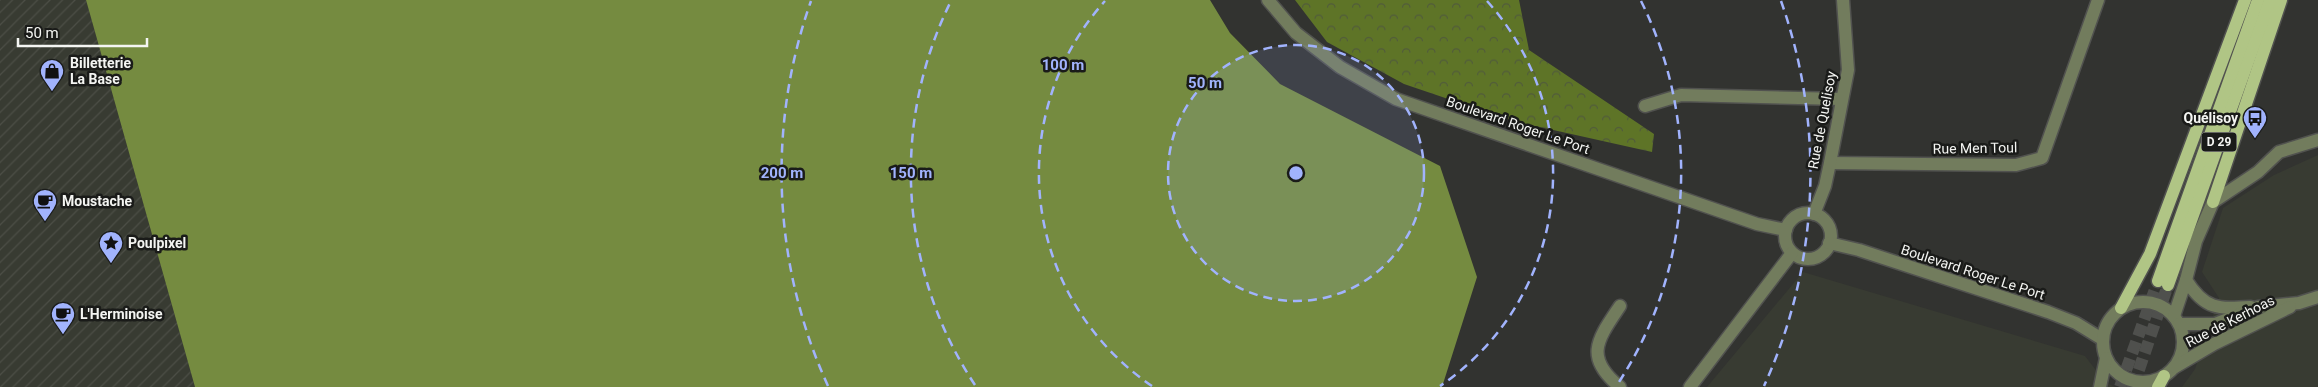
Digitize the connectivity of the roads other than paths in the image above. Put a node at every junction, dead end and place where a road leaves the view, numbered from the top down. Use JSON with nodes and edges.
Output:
{"nodes":[{"id":1,"x":1268,"y":0,"type":"edge"},
{"id":2,"x":1843,"y":0,"type":"edge"},
{"id":3,"x":2098,"y":0,"type":"edge"},
{"id":4,"x":2245,"y":0,"type":"edge"},
{"id":5,"x":2258,"y":0,"type":"edge"},
{"id":6,"x":2270,"y":0,"type":"edge"},
{"id":7,"x":2281,"y":0,"type":"edge"},
{"id":8,"x":1842,"y":99,"type":"junction"},
{"id":9,"x":1645,"y":106,"type":"dead end"},
{"id":10,"x":2318,"y":140,"type":"edge"},
{"id":11,"x":1830,"y":163,"type":"junction"},
{"id":12,"x":2213,"y":202,"type":"junction"},
{"id":13,"x":1814,"y":214,"type":"junction"},
{"id":14,"x":1786,"y":230,"type":"junction"},
{"id":15,"x":1829,"y":243,"type":"junction"},
{"id":16,"x":1792,"y":253,"type":"junction"},
{"id":17,"x":2186,"y":280,"type":"junction"},
{"id":18,"x":2318,"y":297,"type":"edge"},
{"id":19,"x":2299,"y":303,"type":"junction"},
{"id":20,"x":1620,"y":306,"type":"dead end"},
{"id":21,"x":2258,"y":307,"type":"junction"},
{"id":22,"x":2120,"y":308,"type":"junction"},
{"id":23,"x":2176,"y":320,"type":"junction"},
{"id":24,"x":2102,"y":339,"type":"junction"},
{"id":25,"x":2106,"y":358,"type":"junction"},
{"id":26,"x":2175,"y":367,"type":"junction"},
{"id":27,"x":2161,"y":382,"type":"edge"},
{"id":28,"x":1620,"y":387,"type":"edge"},
{"id":29,"x":1690,"y":387,"type":"edge"},
{"id":30,"x":2100,"y":387,"type":"edge"}],
"edges":[{"from":1,"to":14,"type":"street","name":"Boulevard Roger Le Port"},
{"from":2,"to":8,"type":"street","name":"Rue de Quelisoy"},
{"from":3,"to":11,"type":"street","name":"Rue Men Toul"},
{"from":4,"to":22,"type":"main road"},
{"from":5,"to":6,"type":"main road","number":"D 29"},
{"from":7,"to":12,"type":"main road"},
{"from":8,"to":9,"type":"street"},
{"from":8,"to":11,"type":"street","name":"Rue de Quelisoy"},
{"from":10,"to":12,"type":"street"},
{"from":11,"to":13,"type":"street","name":"Rue de Quelisoy"},
{"from":12,"to":17,"type":"street"},
{"from":13,"to":14,"type":"street"},
{"from":13,"to":15,"type":"street"},
{"from":14,"to":16,"type":"street"},
{"from":15,"to":16,"type":"street"},
{"from":15,"to":24,"type":"street","name":"Boulevard Roger Le Port"},
{"from":16,"to":29,"type":"street"},
{"from":17,"to":21,"type":"street"},
{"from":17,"to":23,"type":"street"},
{"from":18,"to":19,"type":"street","name":"Rue de Kerhoas"},
{"from":19,"to":21,"type":"street","name":"Rue de Kerhoas"},
{"from":19,"to":26,"type":"street","name":"Rue de Kerhoas"},
{"from":20,"to":28,"type":"street"},
{"from":21,"to":23,"type":"street","name":"Rue de Kerhoas"},
{"from":22,"to":23,"type":"street"},
{"from":22,"to":24,"type":"street"},
{"from":23,"to":26,"type":"street"},
{"from":24,"to":25,"type":"street"},
{"from":25,"to":27,"type":"street"},
{"from":25,"to":30,"type":"street"},
{"from":26,"to":27,"type":"street"}]}
